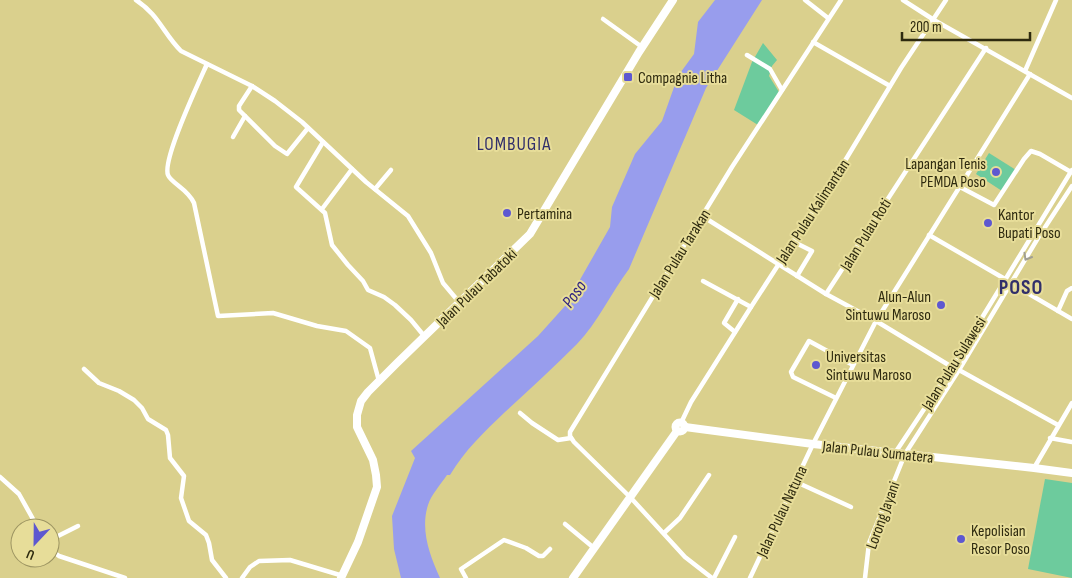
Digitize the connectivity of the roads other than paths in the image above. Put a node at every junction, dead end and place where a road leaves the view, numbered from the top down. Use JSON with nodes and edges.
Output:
{"nodes":[{"id":1,"x":136,"y":0,"type":"edge"},
{"id":2,"x":673,"y":0,"type":"edge"},
{"id":3,"x":805,"y":0,"type":"edge"},
{"id":4,"x":840,"y":0,"type":"edge"},
{"id":5,"x":902,"y":0,"type":"edge"},
{"id":6,"x":946,"y":0,"type":"edge"},
{"id":7,"x":1056,"y":0,"type":"edge"},
{"id":8,"x":828,"y":18,"type":"junction"},
{"id":9,"x":603,"y":19,"type":"dead end"},
{"id":10,"x":934,"y":20,"type":"junction"},
{"id":11,"x":812,"y":42,"type":"junction"},
{"id":12,"x":642,"y":47,"type":"junction"},
{"id":13,"x":986,"y":48,"type":"junction"},
{"id":14,"x":747,"y":55,"type":"dead end"},
{"id":15,"x":207,"y":64,"type":"junction"},
{"id":16,"x":1025,"y":71,"type":"junction"},
{"id":17,"x":1030,"y":74,"type":"junction"},
{"id":18,"x":252,"y":86,"type":"junction"},
{"id":19,"x":890,"y":86,"type":"junction"},
{"id":20,"x":782,"y":90,"type":"junction"},
{"id":21,"x":1072,"y":98,"type":"edge"},
{"id":22,"x":244,"y":116,"type":"junction"},
{"id":23,"x":308,"y":128,"type":"junction"},
{"id":24,"x":234,"y":137,"type":"dead end"},
{"id":25,"x":322,"y":142,"type":"junction"},
{"id":26,"x":352,"y":169,"type":"junction"},
{"id":27,"x":391,"y":170,"type":"dead end"},
{"id":28,"x":1071,"y":171,"type":"edge"},
{"id":29,"x":960,"y":186,"type":"junction"},
{"id":30,"x":1072,"y":186,"type":"edge"},
{"id":31,"x":1062,"y":188,"type":"junction"},
{"id":32,"x":375,"y":189,"type":"junction"},
{"id":33,"x":1070,"y":193,"type":"edge"},
{"id":34,"x":322,"y":209,"type":"junction"},
{"id":35,"x":702,"y":216,"type":"junction"},
{"id":36,"x":929,"y":235,"type":"junction"},
{"id":37,"x":792,"y":241,"type":"junction"},
{"id":38,"x":777,"y":264,"type":"junction"},
{"id":39,"x":797,"y":276,"type":"junction"},
{"id":40,"x":1005,"y":279,"type":"junction"},
{"id":41,"x":703,"y":281,"type":"dead end"},
{"id":42,"x":1012,"y":284,"type":"junction"},
{"id":43,"x":1072,"y":288,"type":"edge"},
{"id":44,"x":826,"y":294,"type":"junction"},
{"id":45,"x":738,"y":299,"type":"junction"},
{"id":46,"x":459,"y":302,"type":"junction"},
{"id":47,"x":750,"y":307,"type":"junction"},
{"id":48,"x":1058,"y":311,"type":"junction"},
{"id":49,"x":1072,"y":319,"type":"edge"},
{"id":50,"x":876,"y":321,"type":"junction"},
{"id":51,"x":976,"y":328,"type":"junction"},
{"id":52,"x":983,"y":331,"type":"junction"},
{"id":53,"x":735,"y":332,"type":"junction"},
{"id":54,"x":425,"y":337,"type":"junction"},
{"id":55,"x":853,"y":365,"type":"junction"},
{"id":56,"x":952,"y":366,"type":"junction"},
{"id":57,"x":84,"y":369,"type":"dead end"},
{"id":58,"x":960,"y":370,"type":"junction"},
{"id":59,"x":379,"y":381,"type":"junction"},
{"id":60,"x":836,"y":398,"type":"junction"},
{"id":61,"x":1072,"y":403,"type":"edge"},
{"id":62,"x":520,"y":414,"type":"dead end"},
{"id":63,"x":914,"y":424,"type":"junction"},
{"id":64,"x":1058,"y":424,"type":"junction"},
{"id":65,"x":681,"y":427,"type":"junction"},
{"id":66,"x":921,"y":430,"type":"junction"},
{"id":67,"x":571,"y":438,"type":"junction"},
{"id":68,"x":1050,"y":438,"type":"junction"},
{"id":69,"x":1072,"y":442,"type":"edge"},
{"id":70,"x":813,"y":444,"type":"junction"},
{"id":71,"x":895,"y":453,"type":"junction"},
{"id":72,"x":905,"y":454,"type":"junction"},
{"id":73,"x":1040,"y":458,"type":"junction"},
{"id":74,"x":1034,"y":468,"type":"junction"},
{"id":75,"x":1044,"y":469,"type":"junction"},
{"id":76,"x":1072,"y":473,"type":"edge"},
{"id":77,"x":710,"y":475,"type":"dead end"},
{"id":78,"x":0,"y":477,"type":"edge"},
{"id":79,"x":794,"y":481,"type":"junction"},
{"id":80,"x":631,"y":498,"type":"junction"},
{"id":81,"x":851,"y":507,"type":"dead end"},
{"id":82,"x":32,"y":518,"type":"edge"},
{"id":83,"x":565,"y":524,"type":"dead end"},
{"id":84,"x":78,"y":526,"type":"dead end"},
{"id":85,"x":664,"y":533,"type":"junction"},
{"id":86,"x":60,"y":535,"type":"edge"},
{"id":87,"x":735,"y":537,"type":"dead end"},
{"id":88,"x":594,"y":548,"type":"junction"},
{"id":89,"x":550,"y":549,"type":"dead end"},
{"id":90,"x":60,"y":556,"type":"edge"},
{"id":91,"x":342,"y":577,"type":"edge"},
{"id":92,"x":125,"y":578,"type":"edge"},
{"id":93,"x":226,"y":578,"type":"edge"},
{"id":94,"x":242,"y":578,"type":"edge"},
{"id":95,"x":466,"y":578,"type":"edge"},
{"id":96,"x":573,"y":578,"type":"edge"},
{"id":97,"x":713,"y":578,"type":"edge"},
{"id":98,"x":750,"y":578,"type":"edge"},
{"id":99,"x":865,"y":578,"type":"edge"}],
"edges":[{"from":1,"to":15,"type":"street"},
{"from":2,"to":12,"type":"highway","name":"Jalan Pulau Tabatoki"},
{"from":3,"to":8,"type":"street"},
{"from":4,"to":8,"type":"street","name":"Jalan Pulau Tarakan"},
{"from":5,"to":10,"type":"street"},
{"from":6,"to":10,"type":"street","name":"Jalan Pulau Kalimantan"},
{"from":7,"to":16,"type":"street"},
{"from":8,"to":11,"type":"street","name":"Jalan Pulau Tarakan"},
{"from":9,"to":12,"type":"street"},
{"from":10,"to":13,"type":"street"},
{"from":10,"to":19,"type":"street","name":"Jalan Pulau Kalimantan"},
{"from":11,"to":19,"type":"street"},
{"from":11,"to":20,"type":"street","name":"Jalan Pulau Tarakan"},
{"from":12,"to":46,"type":"highway","name":"Jalan Pulau Tabatoki"},
{"from":13,"to":16,"type":"street"},
{"from":13,"to":44,"type":"street","name":"Jalan Pulau Roti"},
{"from":14,"to":20,"type":"street"},
{"from":15,"to":18,"type":"street"},
{"from":15,"to":59,"type":"street"},
{"from":16,"to":17,"type":"street"},
{"from":17,"to":21,"type":"street"},
{"from":17,"to":29,"type":"street","name":"Jalan Pulau Natuna"},
{"from":18,"to":22,"type":"street"},
{"from":18,"to":23,"type":"street"},
{"from":19,"to":37,"type":"street","name":"Jalan Pulau Kalimantan"},
{"from":20,"to":35,"type":"street","name":"Jalan Pulau Tarakan"},
{"from":22,"to":23,"type":"street"},
{"from":22,"to":24,"type":"street"},
{"from":23,"to":25,"type":"street"},
{"from":25,"to":26,"type":"street"},
{"from":25,"to":34,"type":"street"},
{"from":26,"to":32,"type":"street"},
{"from":26,"to":34,"type":"street"},
{"from":27,"to":32,"type":"street"},
{"from":28,"to":29,"type":"street"},
{"from":28,"to":31,"type":"street","name":"Jalan Pulau Sulawesi"},
{"from":29,"to":36,"type":"street","name":"Jalan Pulau Natuna"},
{"from":30,"to":33,"type":"street","name":"Jalan Pulau Sulawesi"},
{"from":31,"to":33,"type":"street"},
{"from":31,"to":40,"type":"street","name":"Jalan Pulau Sulawesi"},
{"from":32,"to":46,"type":"street"},
{"from":33,"to":42,"type":"street","name":"Jalan Pulau Sulawesi","one_way":true},
{"from":34,"to":54,"type":"street"},
{"from":35,"to":38,"type":"street"},
{"from":35,"to":67,"type":"street","name":"Jalan Pulau Tarakan"},
{"from":36,"to":40,"type":"street"},
{"from":36,"to":50,"type":"street","name":"Jalan Pulau Natuna"},
{"from":37,"to":38,"type":"street","name":"Jalan Pulau Kalimantan"},
{"from":37,"to":39,"type":"street"},
{"from":38,"to":39,"type":"street"},
{"from":38,"to":47,"type":"street","name":"Jalan Pulau Kalimantan"},
{"from":39,"to":44,"type":"street"},
{"from":40,"to":51,"type":"street","name":"Jalan Pulau Sulawesi"},
{"from":41,"to":45,"type":"street"},
{"from":42,"to":48,"type":"street"},
{"from":42,"to":52,"type":"street","name":"Jalan Pulau Sulawesi"},
{"from":43,"to":48,"type":"street"},
{"from":44,"to":50,"type":"street"},
{"from":45,"to":47,"type":"street"},
{"from":45,"to":53,"type":"street"},
{"from":46,"to":54,"type":"highway","name":"Jalan Pulau Tabatoki"},
{"from":47,"to":53,"type":"street","name":"Jalan Pulau Kalimantan"},
{"from":48,"to":49,"type":"street"},
{"from":50,"to":55,"type":"street","name":"Jalan Pulau Natuna"},
{"from":50,"to":56,"type":"street"},
{"from":51,"to":52,"type":"street"},
{"from":51,"to":56,"type":"street","name":"Jalan Pulau Sulawesi"},
{"from":52,"to":58,"type":"street","name":"Jalan Pulau Sulawesi"},
{"from":53,"to":65,"type":"street","name":"Jalan Pulau Kalimantan"},
{"from":54,"to":59,"type":"highway","name":"Jalan Pulau Tabatoki"},
{"from":55,"to":60,"type":"street","name":"Jalan Pulau Natuna"},
{"from":55,"to":60,"type":"street"},
{"from":56,"to":63,"type":"street","name":"Jalan Pulau Sulawesi"},
{"from":57,"to":93,"type":"street"},
{"from":58,"to":64,"type":"street"},
{"from":58,"to":66,"type":"street","name":"Jalan Pulau Sulawesi"},
{"from":59,"to":91,"type":"highway","name":"Jalan Pulau Tabatoki"},
{"from":60,"to":70,"type":"street","name":"Jalan Pulau Natuna"},
{"from":61,"to":64,"type":"street"},
{"from":62,"to":67,"type":"street"},
{"from":63,"to":66,"type":"street"},
{"from":63,"to":71,"type":"street","name":"Jalan Pulau Sulawesi"},
{"from":64,"to":68,"type":"street"},
{"from":65,"to":70,"type":"highway","name":"Jalan Pulau Sumatera"},
{"from":65,"to":80,"type":"highway"},
{"from":66,"to":72,"type":"street","name":"Jalan Pulau Sulawesi"},
{"from":67,"to":80,"type":"street"},
{"from":68,"to":69,"type":"street"},
{"from":68,"to":73,"type":"street"},
{"from":70,"to":71,"type":"highway","name":"Jalan Pulau Sumatera"},
{"from":70,"to":79,"type":"street","name":"Jalan Pulau Natuna"},
{"from":71,"to":72,"type":"highway","name":"Jalan Pulau Sumatera"},
{"from":72,"to":74,"type":"highway","name":"Jalan Pulau Sumatera"},
{"from":72,"to":99,"type":"street","name":"Lorong Jayani"},
{"from":73,"to":74,"type":"street"},
{"from":73,"to":75,"type":"street"},
{"from":74,"to":75,"type":"highway","name":"Jalan Pulau Sumatera"},
{"from":75,"to":76,"type":"highway","name":"Jalan Pulau Sumatera"},
{"from":77,"to":85,"type":"street"},
{"from":78,"to":82,"type":"street"},
{"from":79,"to":81,"type":"street"},
{"from":79,"to":98,"type":"street","name":"Jalan Pulau Natuna"},
{"from":80,"to":85,"type":"street"},
{"from":80,"to":88,"type":"highway"},
{"from":83,"to":88,"type":"street"},
{"from":84,"to":86,"type":"street"},
{"from":85,"to":97,"type":"street"},
{"from":87,"to":97,"type":"street"},
{"from":88,"to":96,"type":"highway"},
{"from":89,"to":95,"type":"street"},
{"from":90,"to":92,"type":"street"},
{"from":91,"to":94,"type":"street"}]}
